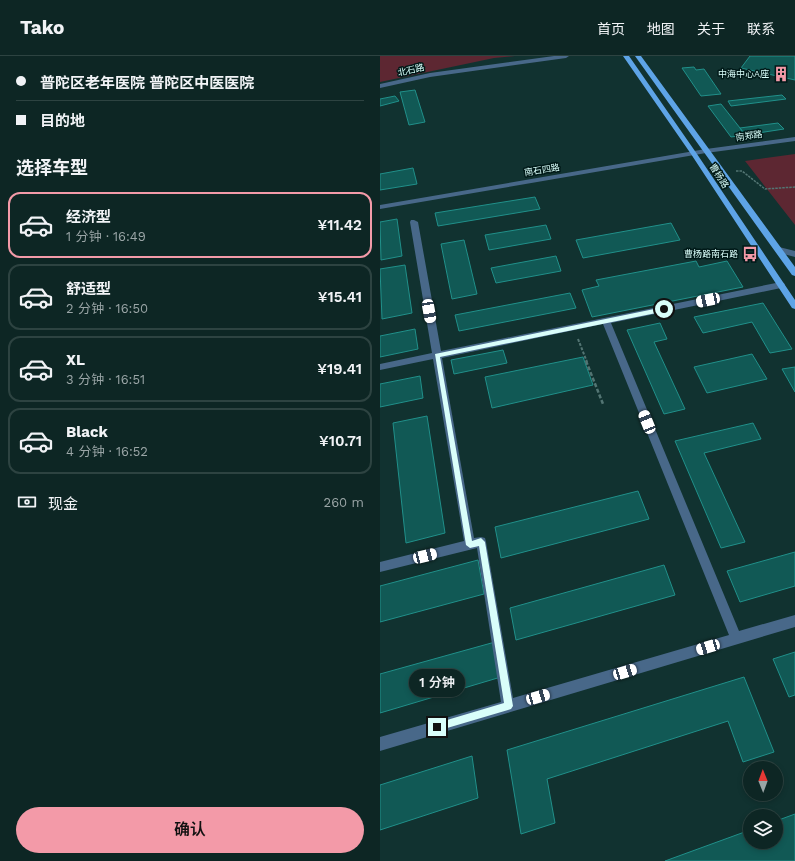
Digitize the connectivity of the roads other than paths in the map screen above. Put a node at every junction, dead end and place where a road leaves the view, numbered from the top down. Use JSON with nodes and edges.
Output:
{"nodes":[{"id":1,"x":566,"y":56,"type":"edge"},
{"id":2,"x":626,"y":56,"type":"edge"},
{"id":3,"x":638,"y":56,"type":"edge"},
{"id":4,"x":380,"y":86,"type":"edge"},
{"id":5,"x":795,"y":139,"type":"edge"},
{"id":6,"x":706,"y":152,"type":"junction"},
{"id":7,"x":694,"y":154,"type":"junction"},
{"id":8,"x":380,"y":207,"type":"edge"},
{"id":9,"x":414,"y":222,"type":"dead end"},
{"id":10,"x":779,"y":250,"type":"junction"},
{"id":11,"x":795,"y":254,"type":"edge"},
{"id":12,"x":795,"y":273,"type":"edge"},
{"id":13,"x":781,"y":286,"type":"junction"},
{"id":14,"x":795,"y":306,"type":"edge"},
{"id":15,"x":606,"y":321,"type":"junction"},
{"id":16,"x":437,"y":355,"type":"junction"},
{"id":17,"x":380,"y":367,"type":"edge"},
{"id":18,"x":470,"y":545,"type":"junction"},
{"id":19,"x":380,"y":567,"type":"edge"},
{"id":20,"x":795,"y":621,"type":"edge"},
{"id":21,"x":736,"y":638,"type":"junction"},
{"id":22,"x":508,"y":706,"type":"junction"},
{"id":23,"x":380,"y":744,"type":"edge"}],
"edges":[{"from":1,"to":4,"type":"street","name":"北石路"},
{"from":2,"to":7,"type":"main road","name":"曹杨路"},
{"from":3,"to":6,"type":"main road","name":"曹杨路"},
{"from":5,"to":6,"type":"street","name":"南郑路"},
{"from":6,"to":7,"type":"street","name":"南石四路"},
{"from":6,"to":10,"type":"main road","name":"曹杨路"},
{"from":7,"to":8,"type":"street","name":"南石四路"},
{"from":7,"to":13,"type":"main road","name":"曹杨路"},
{"from":9,"to":16,"type":"street"},
{"from":10,"to":11,"type":"street"},
{"from":10,"to":12,"type":"main road","name":"曹杨路"},
{"from":13,"to":14,"type":"main road","name":"曹杨路"},
{"from":13,"to":15,"type":"street"},
{"from":15,"to":16,"type":"street"},
{"from":15,"to":21,"type":"street"},
{"from":16,"to":17,"type":"street"},
{"from":16,"to":18,"type":"street"},
{"from":18,"to":19,"type":"street"},
{"from":18,"to":22,"type":"street"},
{"from":20,"to":21,"type":"street"},
{"from":21,"to":22,"type":"street"},
{"from":22,"to":23,"type":"street"}]}
